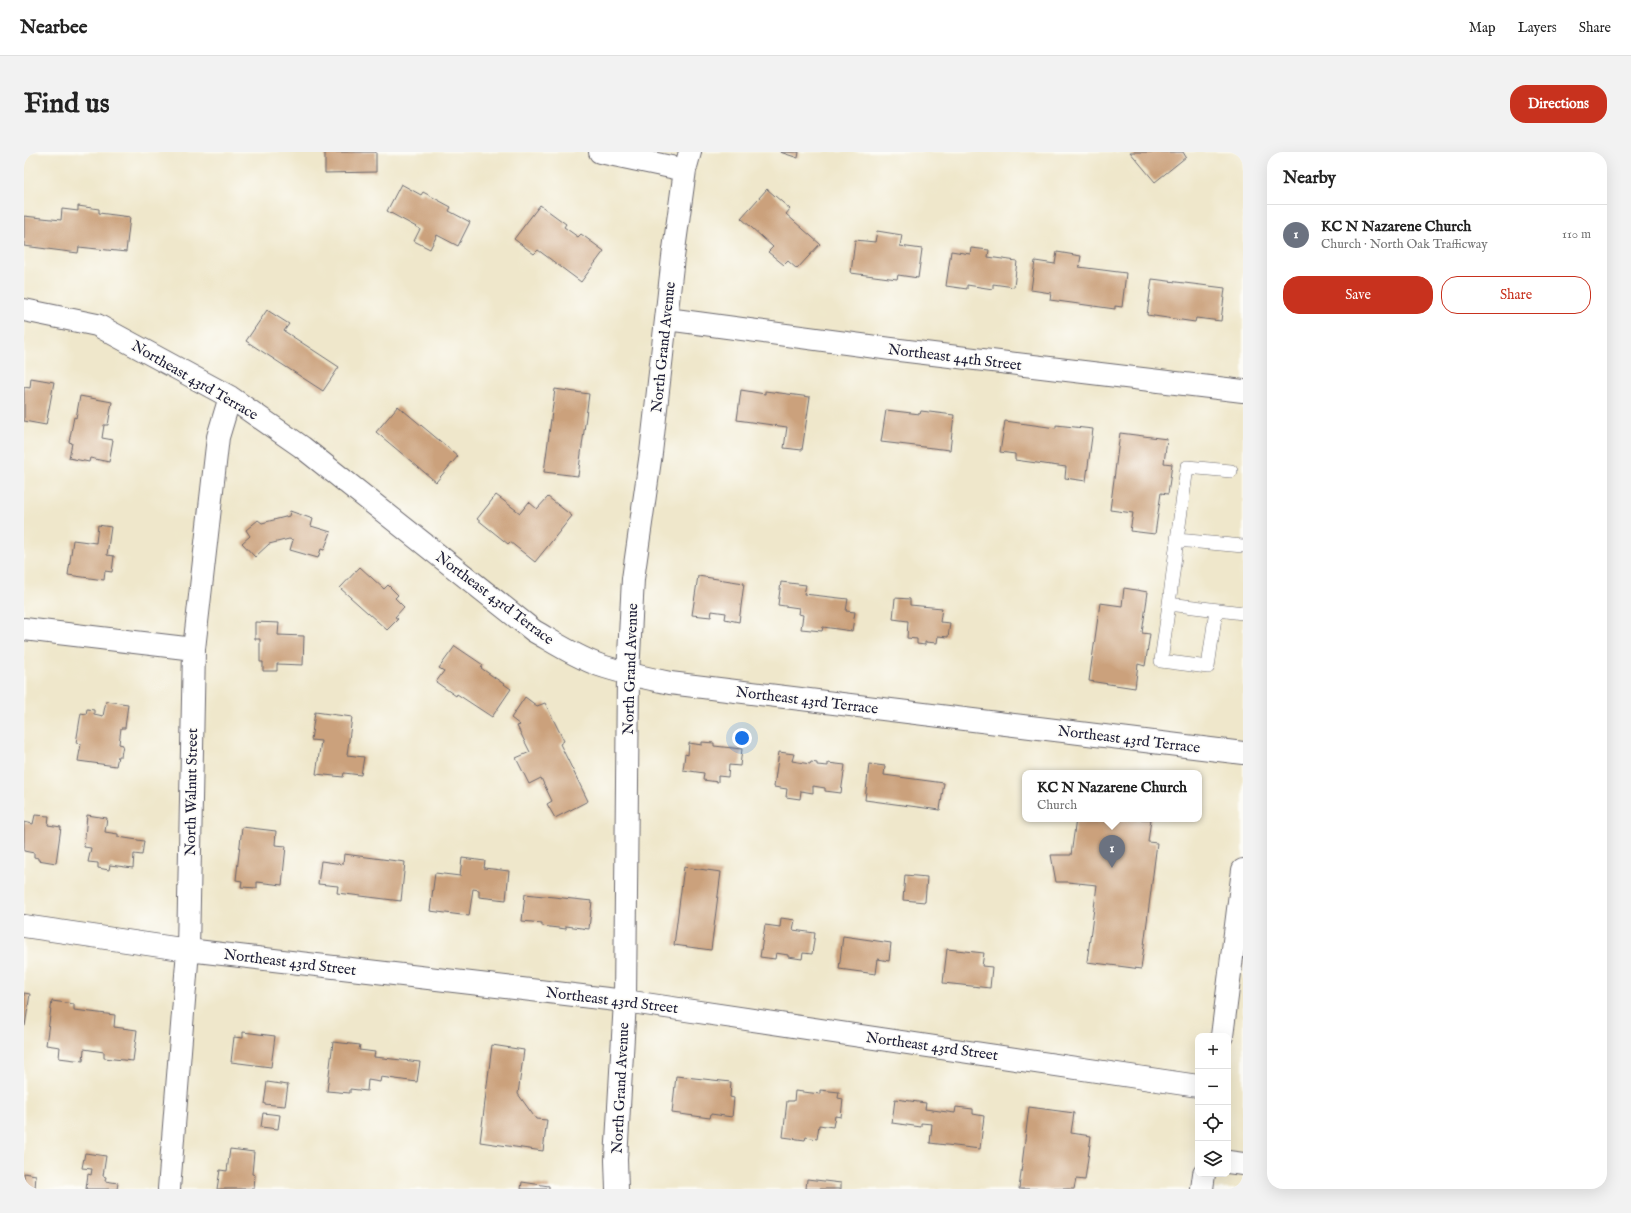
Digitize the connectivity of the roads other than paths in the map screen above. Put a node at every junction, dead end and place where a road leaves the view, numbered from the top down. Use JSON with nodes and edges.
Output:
{"nodes":[{"id":1,"x":600,"y":152,"type":"edge"},
{"id":2,"x":688,"y":161,"type":"edge"},
{"id":3,"x":24,"y":310,"type":"edge"},
{"id":4,"x":667,"y":319,"type":"junction"},
{"id":5,"x":1243,"y":391,"type":"edge"},
{"id":6,"x":230,"y":397,"type":"junction"},
{"id":7,"x":1231,"y":471,"type":"dead end"},
{"id":8,"x":1177,"y":540,"type":"junction"},
{"id":9,"x":1243,"y":546,"type":"edge"},
{"id":10,"x":1169,"y":604,"type":"junction"},
{"id":11,"x":1216,"y":610,"type":"junction"},
{"id":12,"x":1243,"y":613,"type":"edge"},
{"id":13,"x":24,"y":629,"type":"edge"},
{"id":14,"x":194,"y":649,"type":"junction"},
{"id":15,"x":628,"y":674,"type":"junction"},
{"id":16,"x":1243,"y":753,"type":"edge"},
{"id":17,"x":1243,"y":870,"type":"edge"},
{"id":18,"x":24,"y":926,"type":"edge"},
{"id":19,"x":188,"y":950,"type":"junction"},
{"id":20,"x":625,"y":1001,"type":"junction"},
{"id":21,"x":1222,"y":1033,"type":"edge"},
{"id":22,"x":1195,"y":1086,"type":"edge"},
{"id":23,"x":1231,"y":1162,"type":"edge"},
{"id":24,"x":1243,"y":1164,"type":"edge"},
{"id":25,"x":1204,"y":1177,"type":"edge"},
{"id":26,"x":169,"y":1189,"type":"edge"},
{"id":27,"x":617,"y":1189,"type":"edge"},
{"id":28,"x":1202,"y":1189,"type":"edge"}],
"edges":[{"from":1,"to":2,"type":"street"},
{"from":2,"to":4,"type":"street","name":"North Grand Avenue"},
{"from":3,"to":6,"type":"street","name":"Northeast 43rd Terrace"},
{"from":4,"to":5,"type":"street","name":"Northeast 44th Street"},
{"from":4,"to":15,"type":"street","name":"North Grand Avenue"},
{"from":6,"to":14,"type":"street","name":"North Walnut Street"},
{"from":6,"to":15,"type":"street","name":"Northeast 43rd Terrace"},
{"from":7,"to":8,"type":"lane"},
{"from":8,"to":9,"type":"lane"},
{"from":8,"to":10,"type":"lane"},
{"from":10,"to":11,"type":"lane"},
{"from":10,"to":11,"type":"lane"},
{"from":11,"to":12,"type":"lane"},
{"from":13,"to":14,"type":"street"},
{"from":14,"to":19,"type":"street","name":"North Walnut Street"},
{"from":15,"to":16,"type":"street","name":"Northeast 43rd Terrace"},
{"from":15,"to":20,"type":"street","name":"North Grand Avenue"},
{"from":17,"to":21,"type":"street"},
{"from":18,"to":19,"type":"street","name":"Northeast 43rd Street"},
{"from":19,"to":20,"type":"street","name":"Northeast 43rd Street"},
{"from":19,"to":26,"type":"street","name":"North Walnut Street"},
{"from":20,"to":22,"type":"street","name":"Northeast 43rd Street"},
{"from":20,"to":27,"type":"street","name":"North Grand Avenue"},
{"from":23,"to":24,"type":"street"},
{"from":25,"to":28,"type":"street"}]}
